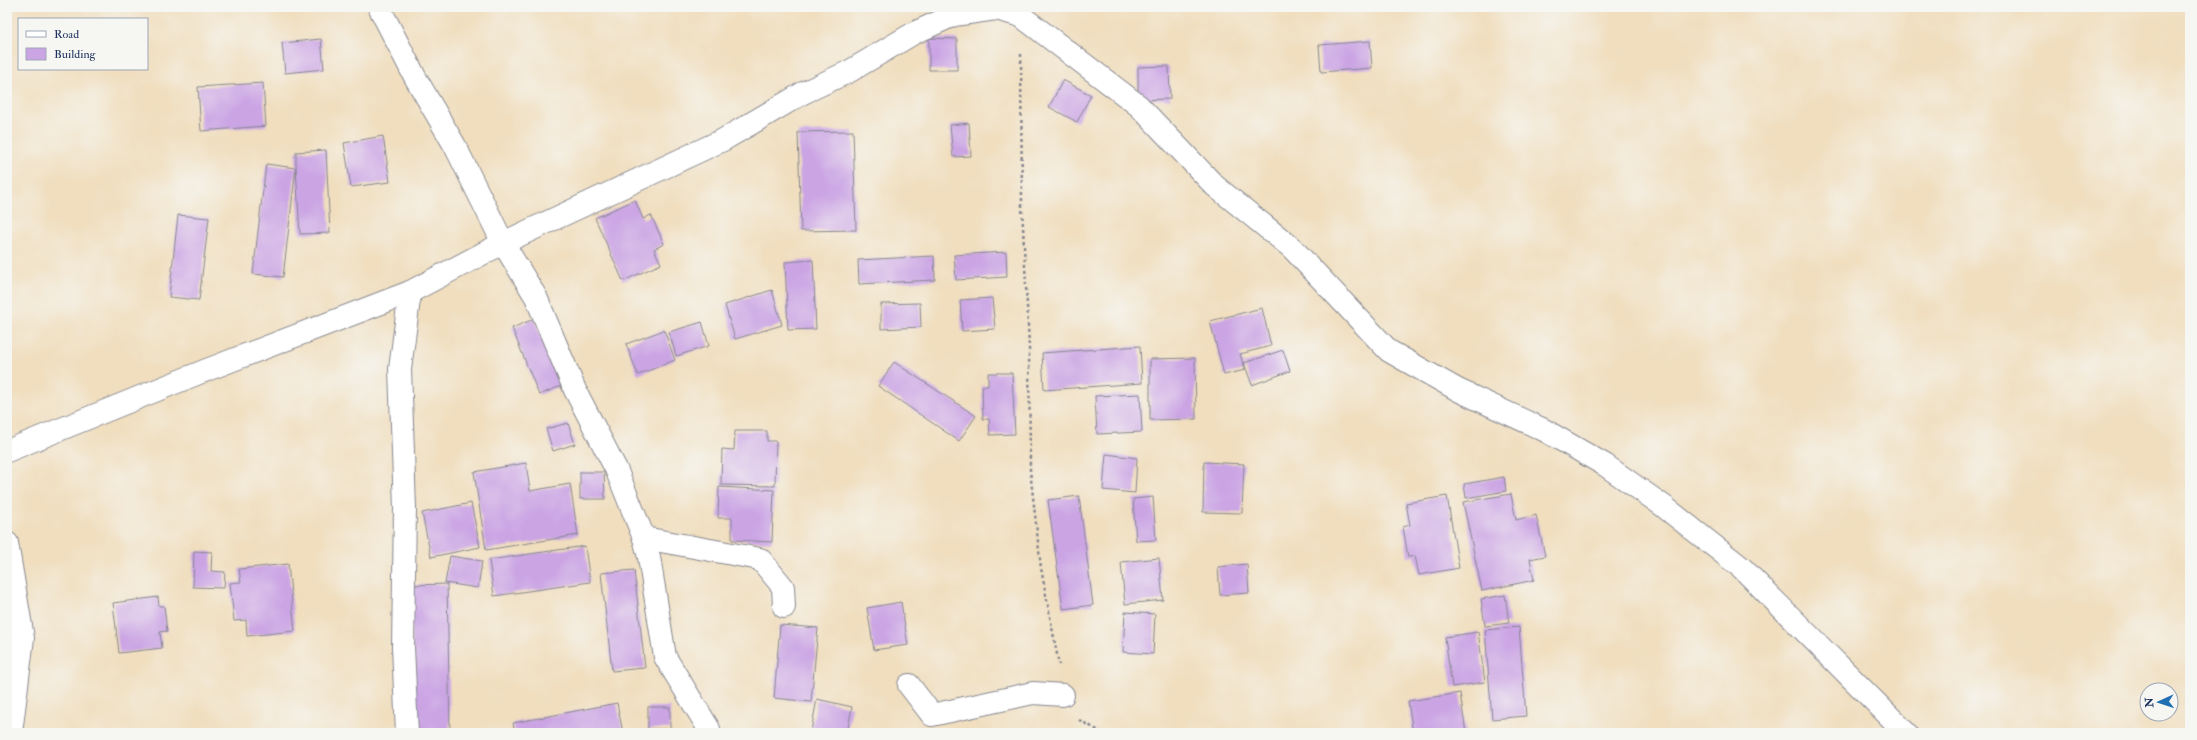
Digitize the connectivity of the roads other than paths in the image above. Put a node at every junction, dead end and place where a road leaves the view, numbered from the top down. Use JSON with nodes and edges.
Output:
{"nodes":[{"id":1,"x":379,"y":7,"type":"edge"},
{"id":2,"x":997,"y":8,"type":"edge"},
{"id":3,"x":503,"y":243,"type":"junction"},
{"id":4,"x":410,"y":292,"type":"junction"},
{"id":5,"x":7,"y":451,"type":"edge"},
{"id":6,"x":644,"y":538,"type":"junction"},
{"id":7,"x":7,"y":543,"type":"edge"},
{"id":8,"x":784,"y":607,"type":"dead end"},
{"id":9,"x":909,"y":685,"type":"dead end"},
{"id":10,"x":1063,"y":695,"type":"road end"},
{"id":11,"x":11,"y":733,"type":"edge"},
{"id":12,"x":407,"y":733,"type":"edge"},
{"id":13,"x":709,"y":733,"type":"edge"},
{"id":14,"x":1906,"y":733,"type":"edge"}],
"edges":[{"from":1,"to":3,"type":"street"},
{"from":2,"to":3,"type":"street"},
{"from":2,"to":14,"type":"street"},
{"from":3,"to":4,"type":"street"},
{"from":3,"to":6,"type":"street"},
{"from":4,"to":5,"type":"street"},
{"from":4,"to":12,"type":"street"},
{"from":6,"to":8,"type":"street"},
{"from":6,"to":13,"type":"street"},
{"from":7,"to":11,"type":"street"},
{"from":9,"to":10,"type":"street"}]}
